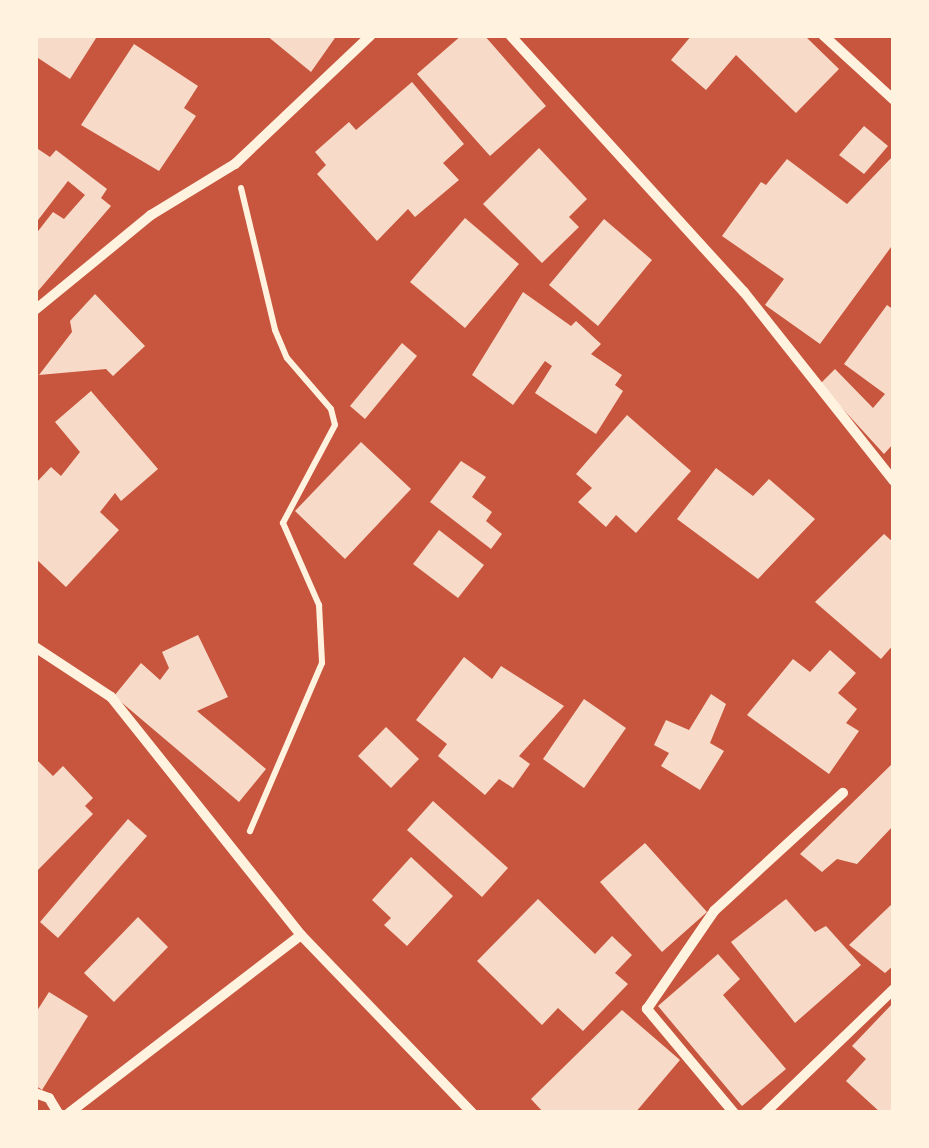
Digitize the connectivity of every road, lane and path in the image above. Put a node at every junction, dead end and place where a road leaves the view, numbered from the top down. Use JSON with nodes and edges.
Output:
{"nodes":[{"id":1,"x":371,"y":35,"type":"edge"},
{"id":2,"x":510,"y":35,"type":"edge"},
{"id":3,"x":823,"y":35,"type":"edge"},
{"id":4,"x":894,"y":100,"type":"edge"},
{"id":5,"x":235,"y":164,"type":"junction"},
{"id":6,"x":35,"y":310,"type":"edge"},
{"id":7,"x":894,"y":480,"type":"edge"},
{"id":8,"x":35,"y":648,"type":"edge"},
{"id":9,"x":843,"y":792,"type":"dead end"},
{"id":10,"x":240,"y":856,"type":"junction"},
{"id":11,"x":300,"y":935,"type":"junction"},
{"id":12,"x":894,"y":989,"type":"edge"},
{"id":13,"x":35,"y":1093,"type":"edge"},
{"id":14,"x":58,"y":1113,"type":"edge"},
{"id":15,"x":70,"y":1113,"type":"edge"},
{"id":16,"x":472,"y":1113,"type":"edge"},
{"id":17,"x":734,"y":1113,"type":"edge"},
{"id":18,"x":765,"y":1113,"type":"edge"}],
"edges":[{"from":1,"to":5,"type":"street"},
{"from":2,"to":7,"type":"street"},
{"from":3,"to":4,"type":"street"},
{"from":5,"to":6,"type":"street"},
{"from":5,"to":10,"type":"path"},
{"from":8,"to":10,"type":"street"},
{"from":9,"to":17,"type":"street"},
{"from":10,"to":11,"type":"street"},
{"from":11,"to":15,"type":"street"},
{"from":11,"to":16,"type":"street"},
{"from":12,"to":18,"type":"street"},
{"from":13,"to":14,"type":"street"}]}
